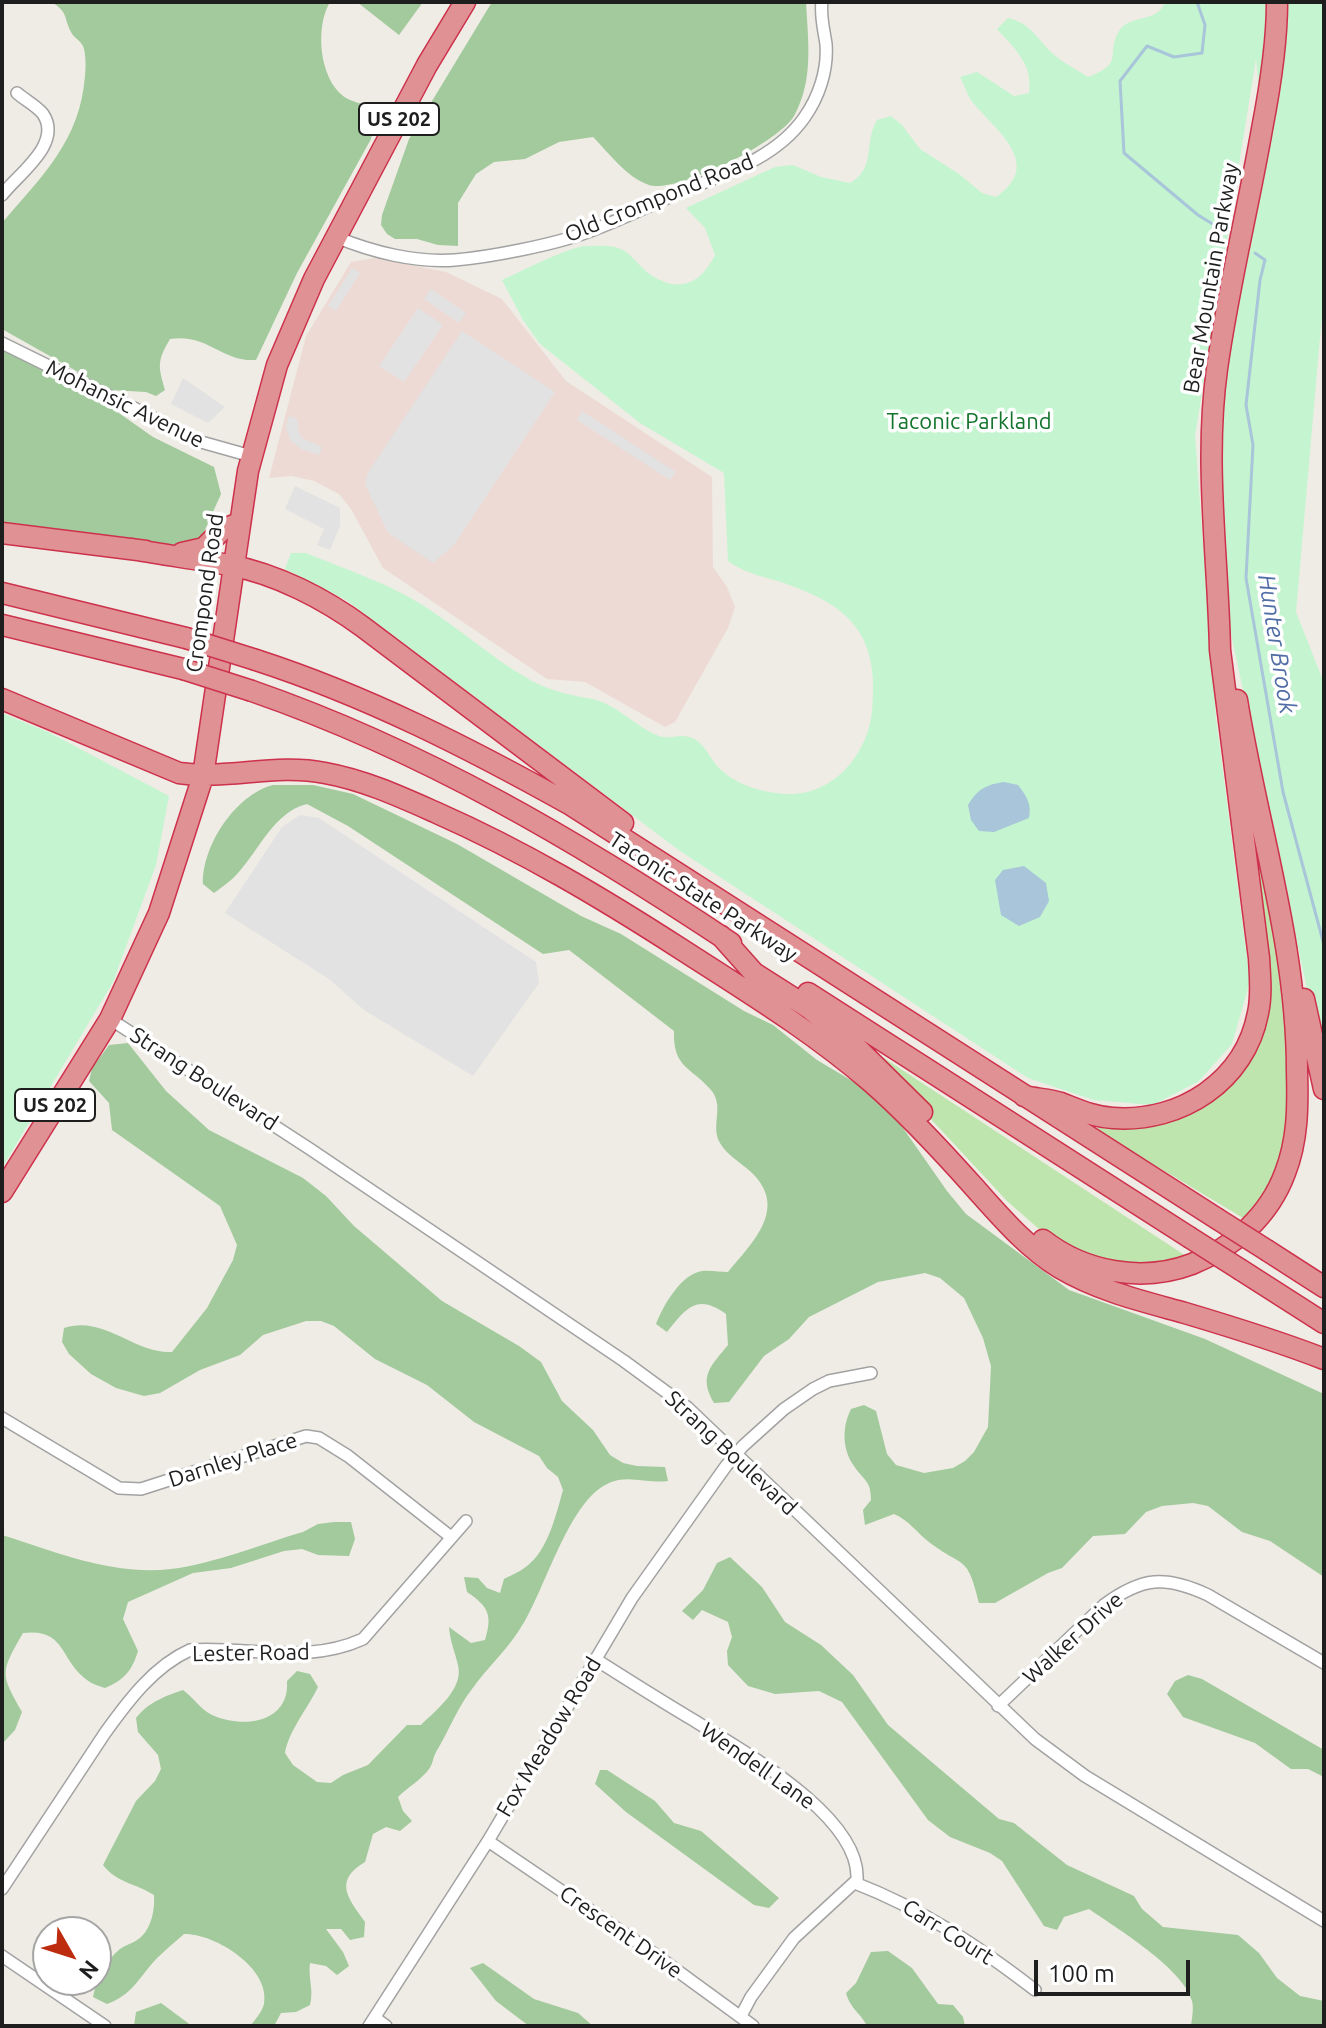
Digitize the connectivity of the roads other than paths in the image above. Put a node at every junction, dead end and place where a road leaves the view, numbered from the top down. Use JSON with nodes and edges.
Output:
{"nodes":[{"id":1,"x":465,"y":2,"type":"edge"},
{"id":2,"x":822,"y":2,"type":"edge"},
{"id":3,"x":1277,"y":2,"type":"edge"},
{"id":4,"x":17,"y":93,"type":"dead end"},
{"id":5,"x":2,"y":195,"type":"edge"},
{"id":6,"x":336,"y":237,"type":"junction"},
{"id":7,"x":2,"y":343,"type":"edge"},
{"id":8,"x":251,"y":456,"type":"junction"},
{"id":9,"x":239,"y":523,"type":"junction"},
{"id":10,"x":2,"y":533,"type":"edge"},
{"id":11,"x":132,"y":549,"type":"junction"},
{"id":12,"x":232,"y":565,"type":"junction"},
{"id":13,"x":2,"y":593,"type":"edge"},
{"id":14,"x":1221,"y":612,"type":"junction"},
{"id":15,"x":2,"y":625,"type":"edge"},
{"id":16,"x":2,"y":699,"type":"edge"},
{"id":17,"x":203,"y":776,"type":"junction"},
{"id":18,"x":1270,"y":855,"type":"junction"},
{"id":19,"x":701,"y":888,"type":"junction"},
{"id":20,"x":721,"y":936,"type":"junction"},
{"id":21,"x":110,"y":1019,"type":"junction"},
{"id":22,"x":1324,"y":1089,"type":"edge"},
{"id":23,"x":1024,"y":1096,"type":"junction"},
{"id":24,"x":2,"y":1192,"type":"edge"},
{"id":25,"x":1324,"y":1287,"type":"edge"},
{"id":26,"x":1324,"y":1323,"type":"edge"},
{"id":27,"x":1324,"y":1359,"type":"edge"},
{"id":28,"x":871,"y":1373,"type":"dead end"},
{"id":29,"x":2,"y":1418,"type":"edge"},
{"id":30,"x":737,"y":1453,"type":"junction"},
{"id":31,"x":466,"y":1521,"type":"dead end"},
{"id":32,"x":451,"y":1537,"type":"junction"},
{"id":33,"x":595,"y":1659,"type":"junction"},
{"id":34,"x":1324,"y":1663,"type":"edge"},
{"id":35,"x":998,"y":1706,"type":"junction"},
{"id":36,"x":488,"y":1841,"type":"junction"},
{"id":37,"x":855,"y":1883,"type":"junction"},
{"id":38,"x":2,"y":1889,"type":"edge"},
{"id":39,"x":1324,"y":1921,"type":"edge"},
{"id":40,"x":2,"y":1956,"type":"edge"},
{"id":41,"x":1035,"y":1990,"type":"dead end"},
{"id":42,"x":741,"y":2016,"type":"junction"},
{"id":43,"x":372,"y":2022,"type":"edge"},
{"id":44,"x":105,"y":2026,"type":"edge"},
{"id":45,"x":386,"y":2026,"type":"edge"},
{"id":46,"x":753,"y":2026,"type":"edge"}],
"edges":[{"from":1,"to":6,"type":"highway","name":"Crompond Road","number":"US 202"},
{"from":2,"to":6,"type":"street","name":"Old Crompond Road"},
{"from":3,"to":14,"type":"highway","name":"Bear Mountain Parkway"},
{"from":4,"to":5,"type":"street"},
{"from":6,"to":8,"type":"highway","name":"Crompond Road","number":"US 202"},
{"from":7,"to":8,"type":"street","name":"Mohansic Avenue"},
{"from":8,"to":9,"type":"highway","name":"Crompond Road","number":"US 202"},
{"from":9,"to":11,"type":"highway"},
{"from":9,"to":12,"type":"highway","name":"Crompond Road","number":"US 202"},
{"from":10,"to":11,"type":"highway"},
{"from":11,"to":12,"type":"highway"},
{"from":12,"to":17,"type":"highway","name":"Crompond Road","number":"US 202"},
{"from":12,"to":19,"type":"highway"},
{"from":13,"to":19,"type":"highway","name":"Taconic State Parkway","bridge":true},
{"from":14,"to":18,"type":"highway"},
{"from":14,"to":23,"type":"highway"},
{"from":15,"to":20,"type":"highway","name":"Taconic State Parkway","bridge":true},
{"from":16,"to":17,"type":"highway"},
{"from":17,"to":21,"type":"highway","name":"Crompond Road","number":"US 202"},
{"from":17,"to":27,"type":"highway"},
{"from":18,"to":20,"type":"highway"},
{"from":18,"to":22,"type":"highway"},
{"from":19,"to":23,"type":"highway","name":"Taconic State Parkway"},
{"from":20,"to":26,"type":"highway","name":"Taconic State Parkway","bridge":true},
{"from":21,"to":24,"type":"highway","name":"Crompond Road","number":"US 202"},
{"from":21,"to":30,"type":"street","name":"Strang Boulevard"},
{"from":23,"to":25,"type":"highway","name":"Taconic State Parkway","bridge":true},
{"from":28,"to":30,"type":"street","name":"Fox Meadow Road"},
{"from":29,"to":32,"type":"street","name":"Darnley Place"},
{"from":30,"to":33,"type":"street","name":"Fox Meadow Road"},
{"from":30,"to":35,"type":"street","name":"Strang Boulevard"},
{"from":31,"to":32,"type":"street","name":"Lester Road"},
{"from":32,"to":38,"type":"street","name":"Lester Road"},
{"from":33,"to":36,"type":"street","name":"Fox Meadow Road"},
{"from":33,"to":37,"type":"street","name":"Wendell Lane"},
{"from":34,"to":35,"type":"street","name":"Walker Drive"},
{"from":35,"to":39,"type":"street","name":"Strang Boulevard"},
{"from":36,"to":42,"type":"street","name":"Crescent Drive"},
{"from":36,"to":43,"type":"street","name":"Fox Meadow Road"},
{"from":37,"to":41,"type":"street","name":"Carr Court"},
{"from":37,"to":42,"type":"street"},
{"from":40,"to":44,"type":"street"},
{"from":42,"to":46,"type":"street","name":"Crescent Drive"},
{"from":43,"to":45,"type":"street"}]}
